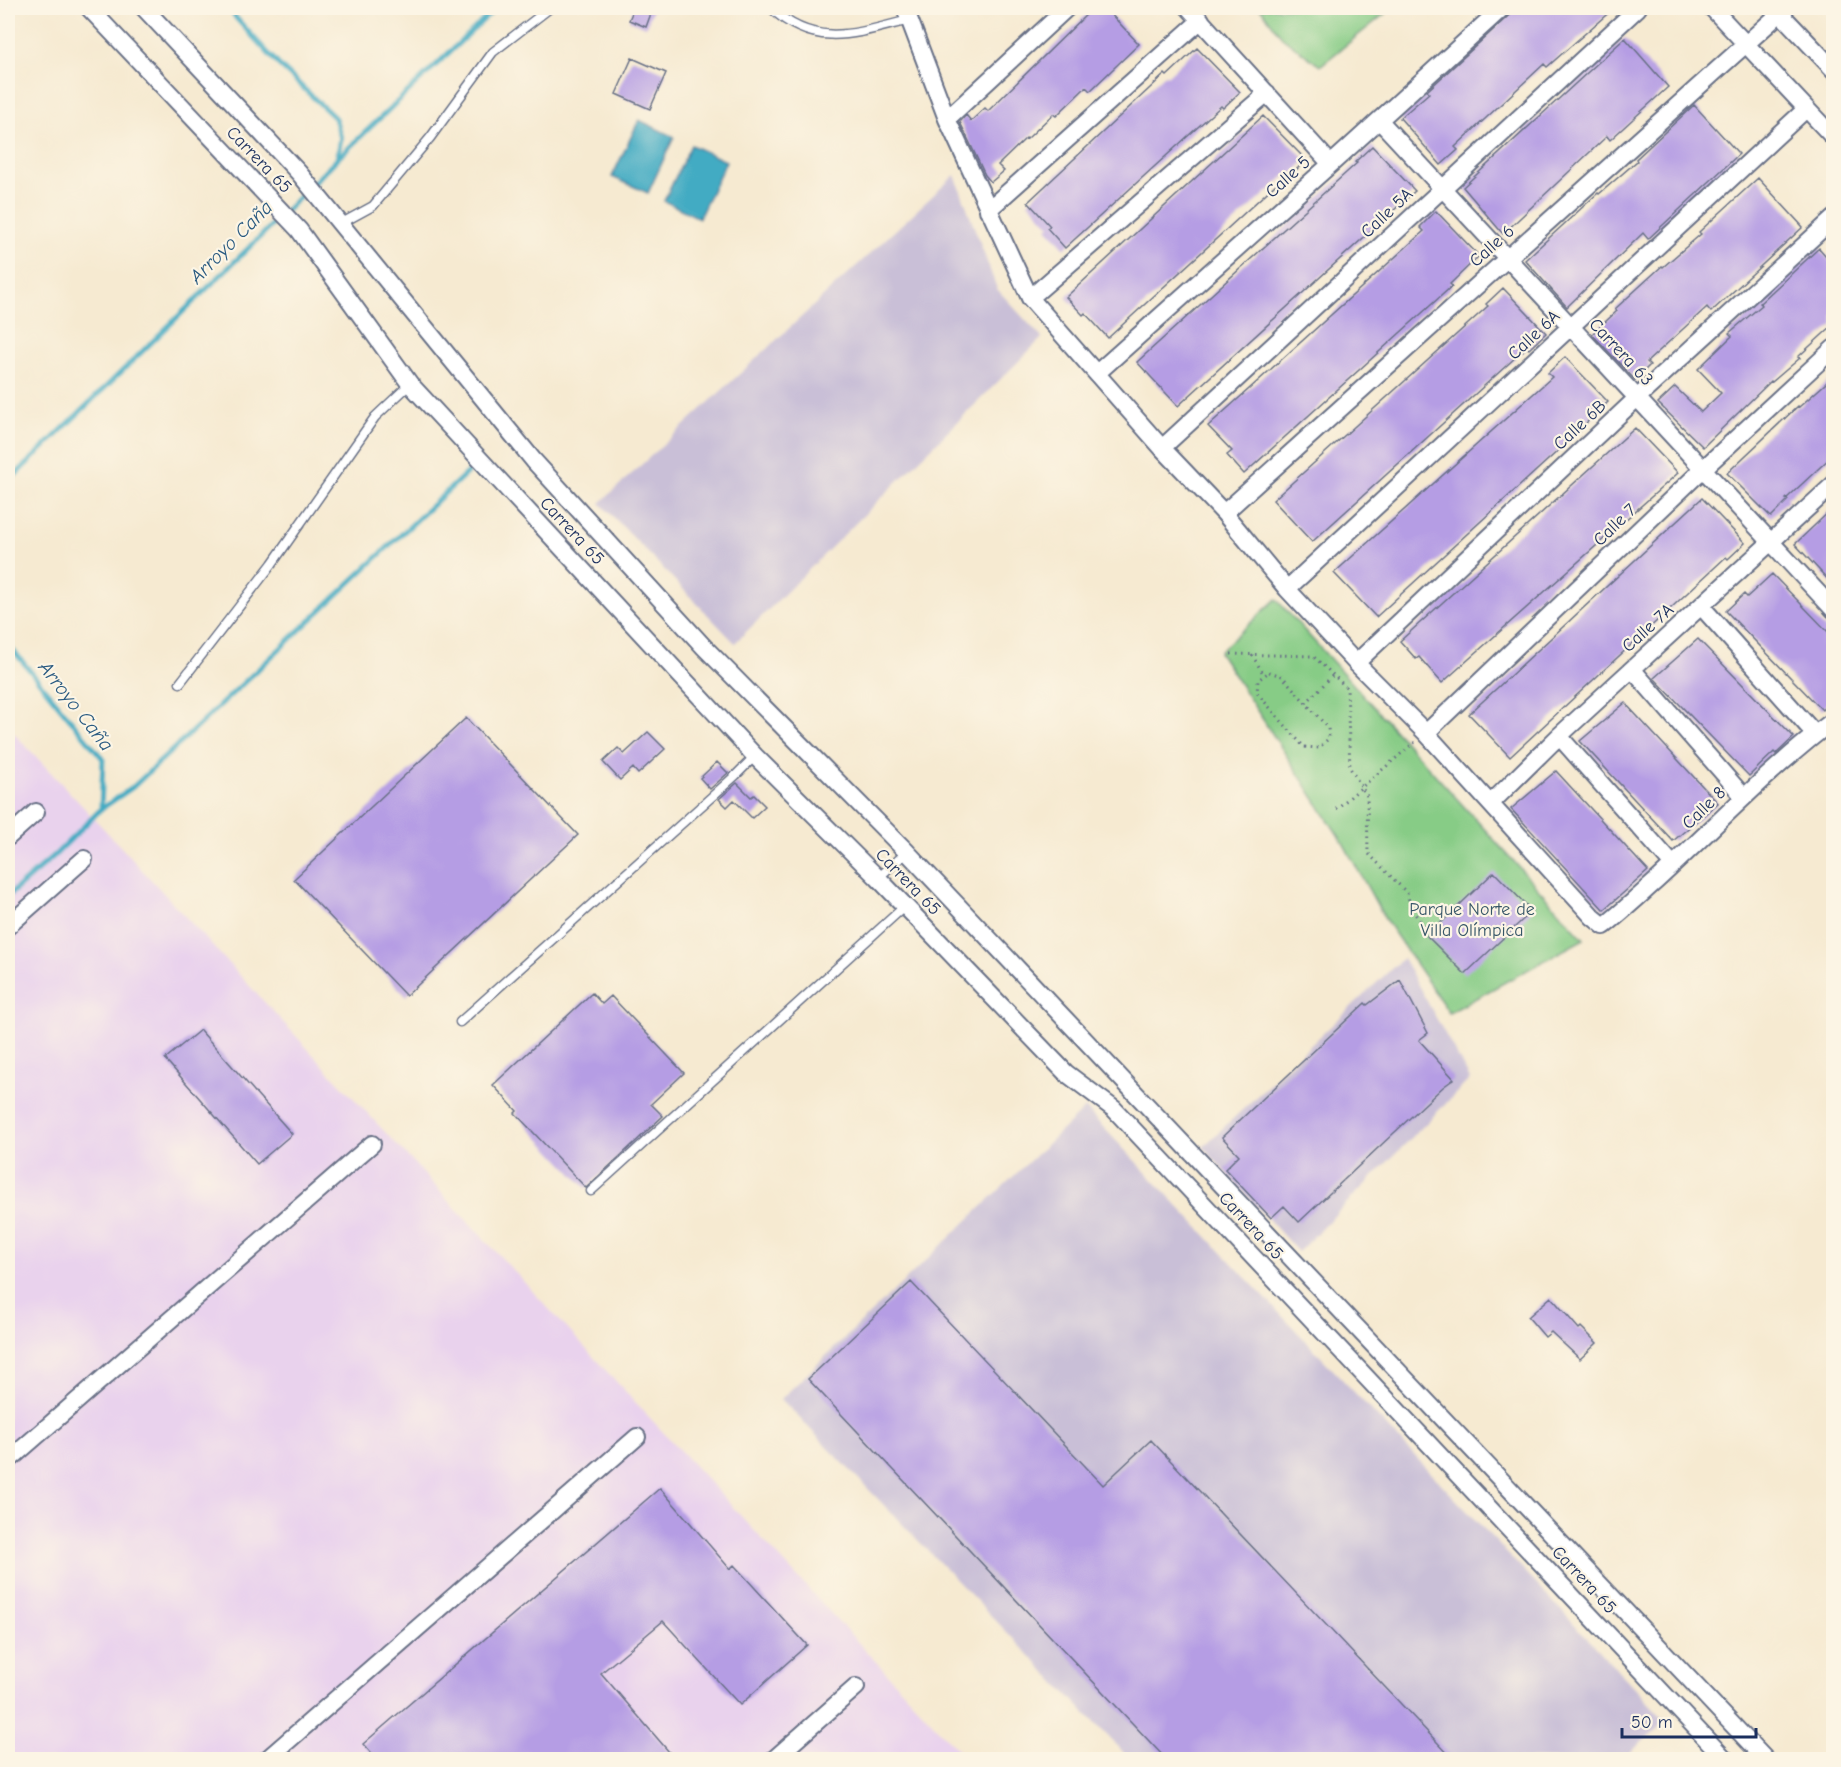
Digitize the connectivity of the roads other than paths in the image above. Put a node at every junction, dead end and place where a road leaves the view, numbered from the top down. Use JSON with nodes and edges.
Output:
{"nodes":[{"id":1,"x":89,"y":8,"type":"edge"},
{"id":2,"x":144,"y":8,"type":"edge"},
{"id":3,"x":550,"y":8,"type":"edge"},
{"id":4,"x":771,"y":8,"type":"edge"},
{"id":5,"x":922,"y":8,"type":"edge"},
{"id":6,"x":1067,"y":8,"type":"edge"},
{"id":7,"x":1189,"y":8,"type":"edge"},
{"id":8,"x":1502,"y":8,"type":"edge"},
{"id":9,"x":1638,"y":8,"type":"edge"},
{"id":10,"x":1712,"y":8,"type":"edge"},
{"id":11,"x":1780,"y":9,"type":"edge"},
{"id":12,"x":907,"y":14,"type":"edge"},
{"id":13,"x":1201,"y":20,"type":"junction"},
{"id":14,"x":1746,"y":44,"type":"junction"},
{"id":15,"x":1833,"y":70,"type":"edge"},
{"id":16,"x":1267,"y":93,"type":"junction"},
{"id":17,"x":1806,"y":109,"type":"junction"},
{"id":18,"x":947,"y":118,"type":"junction"},
{"id":19,"x":1379,"y":120,"type":"junction"},
{"id":20,"x":1833,"y":138,"type":"edge"},
{"id":21,"x":1331,"y":164,"type":"junction"},
{"id":22,"x":1443,"y":189,"type":"junction"},
{"id":23,"x":988,"y":210,"type":"junction"},
{"id":24,"x":1833,"y":218,"type":"edge"},
{"id":25,"x":340,"y":224,"type":"junction"},
{"id":26,"x":1507,"y":258,"type":"junction"},
{"id":27,"x":1030,"y":298,"type":"junction"},
{"id":28,"x":1571,"y":327,"type":"junction"},
{"id":29,"x":1833,"y":348,"type":"edge"},
{"id":30,"x":1097,"y":372,"type":"junction"},
{"id":31,"x":410,"y":384,"type":"junction"},
{"id":32,"x":1637,"y":398,"type":"junction"},
{"id":33,"x":1162,"y":448,"type":"junction"},
{"id":34,"x":1703,"y":469,"type":"junction"},
{"id":35,"x":1833,"y":484,"type":"edge"},
{"id":36,"x":1224,"y":513,"type":"junction"},
{"id":37,"x":1770,"y":542,"type":"junction"},
{"id":38,"x":1287,"y":589,"type":"junction"},
{"id":39,"x":1701,"y":606,"type":"junction"},
{"id":40,"x":1833,"y":610,"type":"edge"},
{"id":41,"x":1356,"y":663,"type":"junction"},
{"id":42,"x":1632,"y":669,"type":"junction"},
{"id":43,"x":180,"y":684,"type":"dead end"},
{"id":44,"x":1833,"y":720,"type":"edge"},
{"id":45,"x":1426,"y":733,"type":"junction"},
{"id":46,"x":1815,"y":734,"type":"junction"},
{"id":47,"x":1559,"y":736,"type":"junction"},
{"id":48,"x":754,"y":756,"type":"junction"},
{"id":49,"x":1744,"y":797,"type":"junction"},
{"id":50,"x":1491,"y":803,"type":"junction"},
{"id":51,"x":36,"y":812,"type":"dead end"},
{"id":52,"x":8,"y":837,"type":"edge"},
{"id":53,"x":907,"y":852,"type":"junction"},
{"id":54,"x":84,"y":860,"type":"dead end"},
{"id":55,"x":1673,"y":865,"type":"junction"},
{"id":56,"x":878,"y":878,"type":"junction"},
{"id":57,"x":904,"y":906,"type":"junction"},
{"id":58,"x":8,"y":926,"type":"edge"},
{"id":59,"x":460,"y":1022,"type":"dead end"},
{"id":60,"x":372,"y":1144,"type":"dead end"},
{"id":61,"x":591,"y":1191,"type":"dead end"},
{"id":62,"x":637,"y":1437,"type":"dead end"},
{"id":63,"x":8,"y":1461,"type":"edge"},
{"id":64,"x":856,"y":1687,"type":"dead end"},
{"id":65,"x":266,"y":1760,"type":"edge"},
{"id":66,"x":773,"y":1760,"type":"edge"},
{"id":67,"x":1726,"y":1760,"type":"edge"},
{"id":68,"x":1766,"y":1760,"type":"edge"}],
"edges":[{"from":1,"to":31,"type":"street","name":"Carrera 65"},
{"from":2,"to":25,"type":"street","name":"Carrera 65"},
{"from":3,"to":25,"type":"lane"},
{"from":4,"to":12,"type":"lane"},
{"from":5,"to":12,"type":"street"},
{"from":6,"to":18,"type":"street"},
{"from":7,"to":13,"type":"street"},
{"from":8,"to":19,"type":"street","name":"Calle 5"},
{"from":9,"to":22,"type":"street","name":"Calle 5A"},
{"from":10,"to":14,"type":"street"},
{"from":11,"to":14,"type":"street","name":"Calle 6"},
{"from":11,"to":15,"type":"street"},
{"from":12,"to":18,"type":"street"},
{"from":13,"to":16,"type":"street"},
{"from":13,"to":23,"type":"street"},
{"from":14,"to":17,"type":"street"},
{"from":14,"to":26,"type":"street","name":"Calle 6"},
{"from":16,"to":21,"type":"street"},
{"from":16,"to":27,"type":"street"},
{"from":17,"to":20,"type":"street"},
{"from":17,"to":28,"type":"street","name":"Calle 6A"},
{"from":18,"to":23,"type":"street"},
{"from":19,"to":21,"type":"street","name":"Calle 5"},
{"from":19,"to":22,"type":"street","name":"Carrera 63"},
{"from":21,"to":30,"type":"street","name":"Calle 5"},
{"from":22,"to":26,"type":"street","name":"Carrera 63"},
{"from":22,"to":33,"type":"street","name":"Calle 5A"},
{"from":23,"to":27,"type":"street"},
{"from":24,"to":32,"type":"street","name":"Calle 6B"},
{"from":25,"to":53,"type":"street","name":"Carrera 65"},
{"from":26,"to":28,"type":"street","name":"Carrera 63"},
{"from":26,"to":36,"type":"street","name":"Calle 6"},
{"from":27,"to":30,"type":"street"},
{"from":28,"to":32,"type":"street","name":"Carrera 63"},
{"from":28,"to":38,"type":"street","name":"Calle 6A"},
{"from":29,"to":34,"type":"street","name":"Calle 7"},
{"from":30,"to":33,"type":"street"},
{"from":31,"to":43,"type":"lane"},
{"from":31,"to":48,"type":"street","name":"Carrera 65"},
{"from":32,"to":34,"type":"street","name":"Carrera 63"},
{"from":32,"to":41,"type":"street","name":"Calle 6B"},
{"from":33,"to":36,"type":"street"},
{"from":34,"to":37,"type":"street","name":"Carrera 63"},
{"from":34,"to":45,"type":"street","name":"Calle 7"},
{"from":35,"to":37,"type":"street","name":"Calle 7A"},
{"from":36,"to":38,"type":"street"},
{"from":37,"to":39,"type":"street","name":"Calle 7A"},
{"from":37,"to":40,"type":"street","name":"Carrera 63"},
{"from":38,"to":41,"type":"street"},
{"from":39,"to":42,"type":"street","name":"Calle 7A"},
{"from":39,"to":46,"type":"street"},
{"from":41,"to":45,"type":"street"},
{"from":42,"to":47,"type":"street","name":"Calle 7A"},
{"from":42,"to":49,"type":"street"},
{"from":44,"to":46,"type":"street","name":"Calle 8"},
{"from":45,"to":50,"type":"street"},
{"from":46,"to":49,"type":"street","name":"Calle 8"},
{"from":47,"to":50,"type":"street","name":"Calle 7A"},
{"from":47,"to":55,"type":"street"},
{"from":48,"to":56,"type":"street","name":"Carrera 65"},
{"from":48,"to":59,"type":"lane"},
{"from":49,"to":55,"type":"street","name":"Calle 8"},
{"from":50,"to":55,"type":"street","name":"Calle 8"},
{"from":51,"to":52,"type":"street"},
{"from":53,"to":56,"type":"lane"},
{"from":53,"to":68,"type":"street","name":"Carrera 65"},
{"from":54,"to":58,"type":"street"},
{"from":56,"to":57,"type":"street","name":"Carrera 65"},
{"from":57,"to":61,"type":"lane"},
{"from":57,"to":67,"type":"street","name":"Carrera 65"},
{"from":60,"to":63,"type":"street"},
{"from":62,"to":65,"type":"street"},
{"from":64,"to":66,"type":"street"}]}
